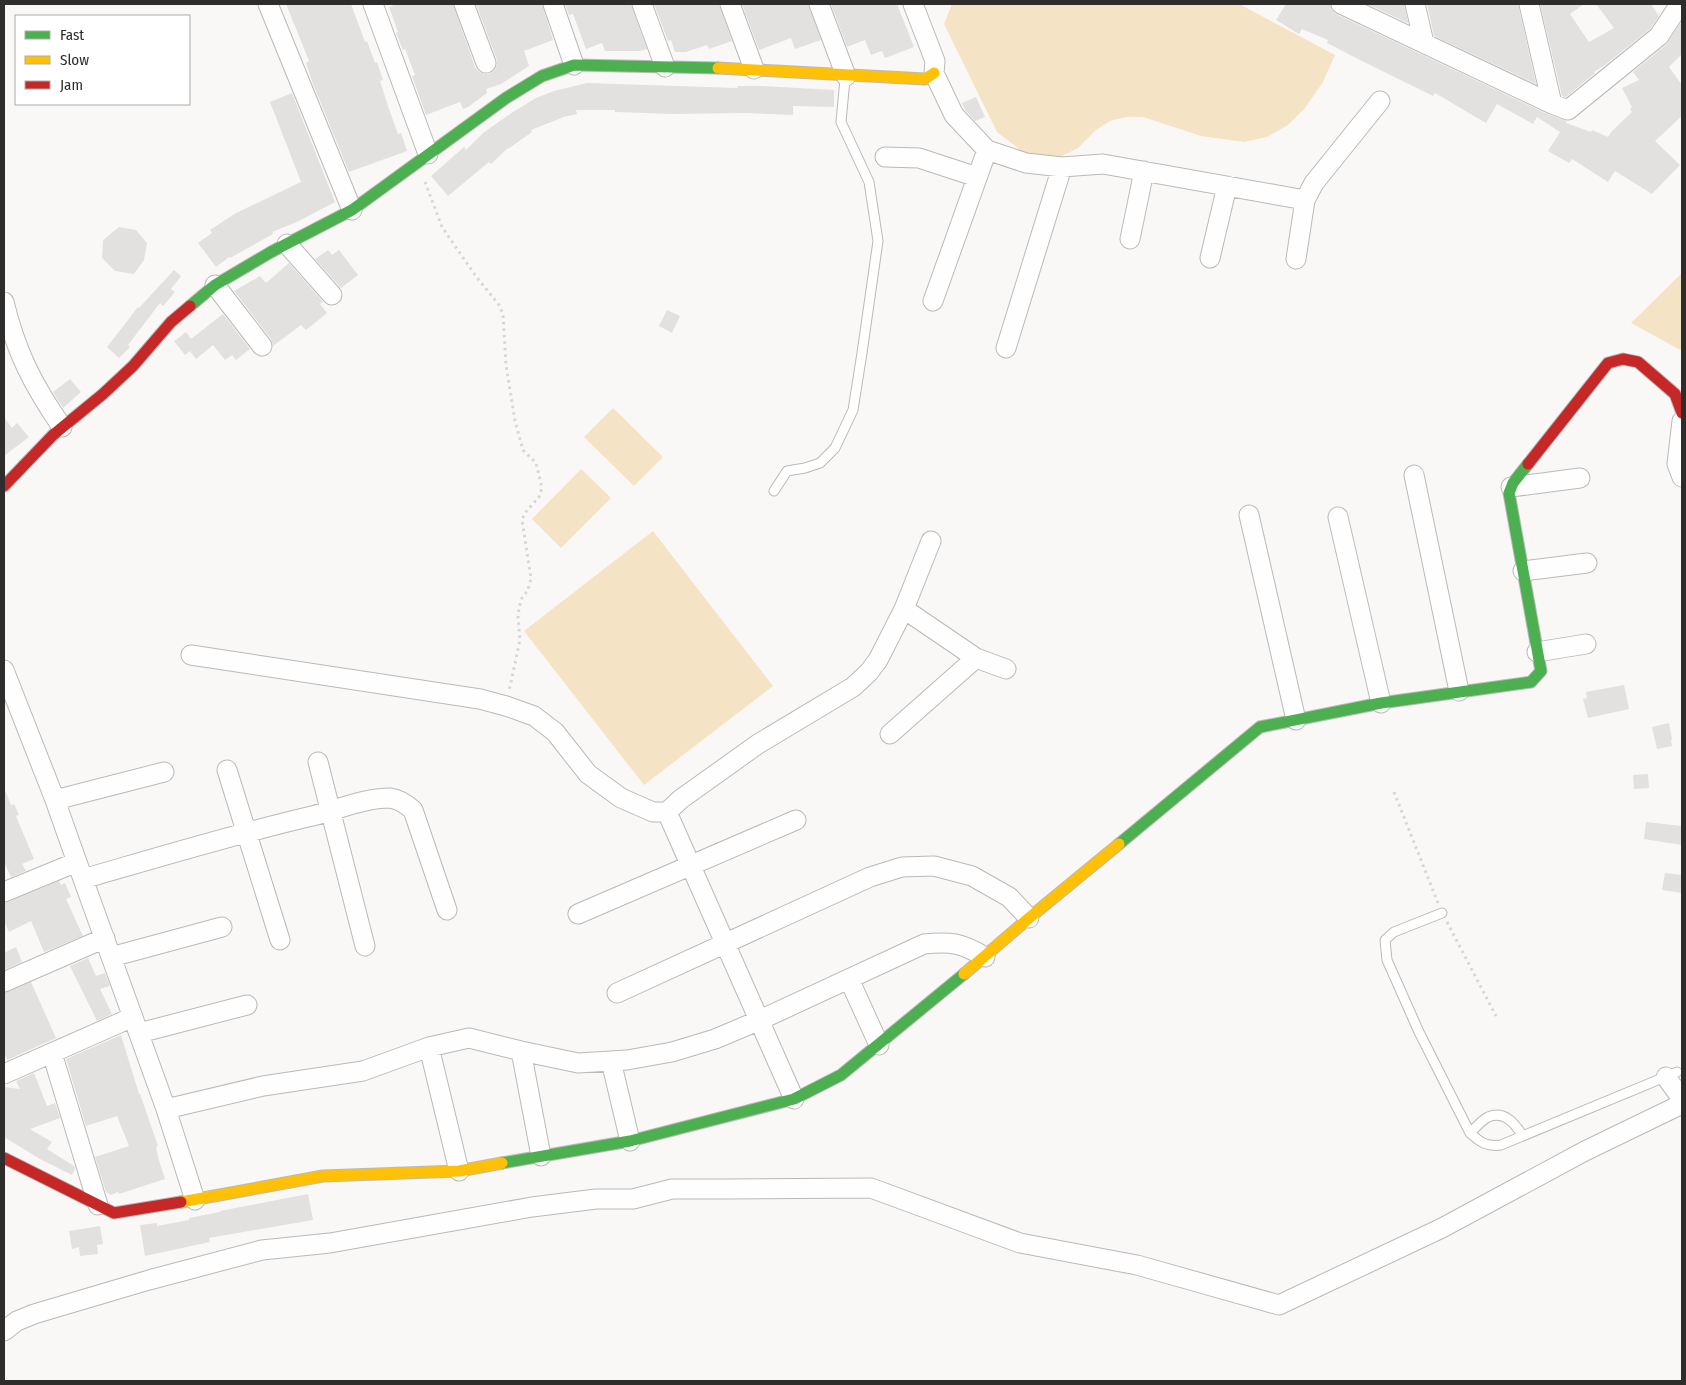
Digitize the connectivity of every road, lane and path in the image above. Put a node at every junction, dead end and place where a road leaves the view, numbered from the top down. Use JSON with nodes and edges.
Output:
{"nodes":[{"id":1,"x":268,"y":4,"type":"edge"},
{"id":2,"x":373,"y":4,"type":"edge"},
{"id":3,"x":464,"y":4,"type":"edge"},
{"id":4,"x":553,"y":4,"type":"edge"},
{"id":5,"x":642,"y":4,"type":"edge"},
{"id":6,"x":730,"y":4,"type":"edge"},
{"id":7,"x":819,"y":4,"type":"edge"},
{"id":8,"x":913,"y":4,"type":"edge"},
{"id":9,"x":1341,"y":4,"type":"edge"},
{"id":10,"x":1415,"y":4,"type":"edge"},
{"id":11,"x":1530,"y":4,"type":"edge"},
{"id":12,"x":1680,"y":4,"type":"edge"},
{"id":13,"x":1424,"y":43,"type":"junction"},
{"id":14,"x":486,"y":63,"type":"dead end"},
{"id":15,"x":574,"y":65,"type":"junction"},
{"id":16,"x":665,"y":67,"type":"junction"},
{"id":17,"x":754,"y":69,"type":"junction"},
{"id":18,"x":934,"y":73,"type":"junction"},
{"id":19,"x":846,"y":76,"type":"junction"},
{"id":20,"x":1380,"y":101,"type":"dead end"},
{"id":21,"x":1552,"y":104,"type":"junction"},
{"id":22,"x":987,"y":150,"type":"junction"},
{"id":23,"x":885,"y":157,"type":"dead end"},
{"id":24,"x":423,"y":158,"type":"junction"},
{"id":25,"x":1062,"y":167,"type":"junction"},
{"id":26,"x":1144,"y":171,"type":"junction"},
{"id":27,"x":977,"y":177,"type":"junction"},
{"id":28,"x":1226,"y":186,"type":"junction"},
{"id":29,"x":1305,"y":200,"type":"junction"},
{"id":30,"x":352,"y":210,"type":"junction"},
{"id":31,"x":1130,"y":240,"type":"dead end"},
{"id":32,"x":287,"y":244,"type":"junction"},
{"id":33,"x":1210,"y":258,"type":"dead end"},
{"id":34,"x":1296,"y":259,"type":"dead end"},
{"id":35,"x":215,"y":285,"type":"junction"},
{"id":36,"x":332,"y":295,"type":"dead end"},
{"id":37,"x":933,"y":301,"type":"dead end"},
{"id":38,"x":4,"y":302,"type":"edge"},
{"id":39,"x":262,"y":346,"type":"dead end"},
{"id":40,"x":1006,"y":348,"type":"dead end"},
{"id":41,"x":1682,"y":413,"type":"edge"},
{"id":42,"x":1682,"y":420,"type":"edge"},
{"id":43,"x":62,"y":427,"type":"junction"},
{"id":44,"x":1414,"y":475,"type":"dead end"},
{"id":45,"x":1682,"y":477,"type":"edge"},
{"id":46,"x":1580,"y":478,"type":"dead end"},
{"id":47,"x":4,"y":486,"type":"edge"},
{"id":48,"x":1511,"y":488,"type":"junction"},
{"id":49,"x":774,"y":491,"type":"dead end"},
{"id":50,"x":1250,"y":516,"type":"dead end"},
{"id":51,"x":1338,"y":516,"type":"dead end"},
{"id":52,"x":932,"y":541,"type":"dead end"},
{"id":53,"x":1587,"y":563,"type":"dead end"},
{"id":54,"x":1523,"y":571,"type":"junction"},
{"id":55,"x":904,"y":608,"type":"junction"},
{"id":56,"x":1586,"y":644,"type":"dead end"},
{"id":57,"x":1537,"y":652,"type":"junction"},
{"id":58,"x":191,"y":655,"type":"dead end"},
{"id":59,"x":976,"y":658,"type":"junction"},
{"id":60,"x":1006,"y":669,"type":"dead end"},
{"id":61,"x":4,"y":670,"type":"edge"},
{"id":62,"x":1459,"y":691,"type":"junction"},
{"id":63,"x":1381,"y":703,"type":"junction"},
{"id":64,"x":506,"y":706,"type":"junction"},
{"id":65,"x":1296,"y":720,"type":"junction"},
{"id":66,"x":890,"y":734,"type":"dead end"},
{"id":67,"x":318,"y":762,"type":"dead end"},
{"id":68,"x":227,"y":770,"type":"dead end"},
{"id":69,"x":164,"y":772,"type":"dead end"},
{"id":70,"x":55,"y":800,"type":"junction"},
{"id":71,"x":330,"y":811,"type":"junction"},
{"id":72,"x":667,"y":812,"type":"junction"},
{"id":73,"x":796,"y":820,"type":"dead end"},
{"id":74,"x":247,"y":832,"type":"junction"},
{"id":75,"x":692,"y":864,"type":"junction"},
{"id":76,"x":80,"y":870,"type":"junction"},
{"id":77,"x":4,"y":892,"type":"edge"},
{"id":78,"x":447,"y":910,"type":"dead end"},
{"id":79,"x":1442,"y":913,"type":"dead end"},
{"id":80,"x":578,"y":914,"type":"dead end"},
{"id":81,"x":1029,"y":918,"type":"junction"},
{"id":82,"x":222,"y":927,"type":"dead end"},
{"id":83,"x":104,"y":938,"type":"junction"},
{"id":84,"x":280,"y":940,"type":"dead end"},
{"id":85,"x":726,"y":943,"type":"junction"},
{"id":86,"x":365,"y":946,"type":"dead end"},
{"id":87,"x":111,"y":957,"type":"junction"},
{"id":88,"x":985,"y":957,"type":"junction"},
{"id":89,"x":849,"y":979,"type":"junction"},
{"id":90,"x":4,"y":982,"type":"edge"},
{"id":91,"x":617,"y":993,"type":"dead end"},
{"id":92,"x":247,"y":1004,"type":"dead end"},
{"id":93,"x":760,"y":1020,"type":"junction"},
{"id":94,"x":136,"y":1025,"type":"junction"},
{"id":95,"x":879,"y":1044,"type":"junction"},
{"id":96,"x":429,"y":1047,"type":"junction"},
{"id":97,"x":521,"y":1051,"type":"junction"},
{"id":98,"x":52,"y":1053,"type":"junction"},
{"id":99,"x":611,"y":1061,"type":"junction"},
{"id":100,"x":4,"y":1074,"type":"edge"},
{"id":101,"x":1672,"y":1074,"type":"joint"},
{"id":102,"x":794,"y":1099,"type":"junction"},
{"id":103,"x":1682,"y":1100,"type":"edge"},
{"id":104,"x":1682,"y":1104,"type":"edge"},
{"id":105,"x":166,"y":1109,"type":"junction"},
{"id":106,"x":1470,"y":1133,"type":"junction"},
{"id":107,"x":1523,"y":1136,"type":"junction"},
{"id":108,"x":630,"y":1141,"type":"junction"},
{"id":109,"x":541,"y":1156,"type":"junction"},
{"id":110,"x":4,"y":1158,"type":"edge"},
{"id":111,"x":459,"y":1171,"type":"junction"},
{"id":112,"x":195,"y":1200,"type":"junction"},
{"id":113,"x":98,"y":1205,"type":"junction"},
{"id":114,"x":4,"y":1331,"type":"edge"}],
"edges":[{"from":1,"to":30,"type":"street"},
{"from":2,"to":24,"type":"street"},
{"from":3,"to":14,"type":"street"},
{"from":4,"to":15,"type":"street"},
{"from":5,"to":16,"type":"street"},
{"from":6,"to":17,"type":"street"},
{"from":7,"to":19,"type":"street"},
{"from":8,"to":18,"type":"street"},
{"from":9,"to":13,"type":"street"},
{"from":10,"to":13,"type":"street"},
{"from":11,"to":21,"type":"street"},
{"from":12,"to":21,"type":"street"},
{"from":13,"to":21,"type":"street"},
{"from":15,"to":16,"type":"street"},
{"from":15,"to":24,"type":"street"},
{"from":16,"to":17,"type":"street"},
{"from":17,"to":19,"type":"street"},
{"from":18,"to":19,"type":"street"},
{"from":18,"to":22,"type":"street"},
{"from":19,"to":49,"type":"lane"},
{"from":20,"to":29,"type":"street"},
{"from":22,"to":25,"type":"street"},
{"from":22,"to":27,"type":"street"},
{"from":23,"to":27,"type":"street"},
{"from":24,"to":30,"type":"street"},
{"from":24,"to":64,"type":"path"},
{"from":25,"to":26,"type":"street"},
{"from":25,"to":40,"type":"street"},
{"from":26,"to":28,"type":"street"},
{"from":26,"to":31,"type":"street"},
{"from":27,"to":37,"type":"street"},
{"from":28,"to":29,"type":"street"},
{"from":28,"to":33,"type":"street"},
{"from":29,"to":34,"type":"street"},
{"from":30,"to":32,"type":"street"},
{"from":32,"to":35,"type":"street"},
{"from":32,"to":36,"type":"street"},
{"from":35,"to":39,"type":"street"},
{"from":35,"to":43,"type":"street"},
{"from":38,"to":43,"type":"street"},
{"from":41,"to":48,"type":"street"},
{"from":42,"to":45,"type":"street"},
{"from":43,"to":47,"type":"street"},
{"from":44,"to":62,"type":"street"},
{"from":46,"to":48,"type":"street"},
{"from":48,"to":54,"type":"street"},
{"from":50,"to":65,"type":"street"},
{"from":51,"to":63,"type":"street"},
{"from":52,"to":55,"type":"street"},
{"from":53,"to":54,"type":"street"},
{"from":54,"to":57,"type":"street"},
{"from":55,"to":59,"type":"street"},
{"from":55,"to":72,"type":"street"},
{"from":56,"to":57,"type":"street"},
{"from":57,"to":62,"type":"street"},
{"from":58,"to":64,"type":"street"},
{"from":59,"to":60,"type":"street"},
{"from":59,"to":66,"type":"street"},
{"from":61,"to":70,"type":"street"},
{"from":62,"to":63,"type":"street"},
{"from":63,"to":65,"type":"street"},
{"from":64,"to":72,"type":"street"},
{"from":65,"to":81,"type":"street"},
{"from":67,"to":71,"type":"street"},
{"from":68,"to":74,"type":"street"},
{"from":69,"to":70,"type":"street"},
{"from":70,"to":76,"type":"street"},
{"from":71,"to":74,"type":"street"},
{"from":71,"to":78,"type":"street"},
{"from":71,"to":86,"type":"street"},
{"from":72,"to":75,"type":"street"},
{"from":73,"to":75,"type":"street"},
{"from":74,"to":76,"type":"street"},
{"from":74,"to":84,"type":"street"},
{"from":75,"to":80,"type":"street"},
{"from":75,"to":85,"type":"street"},
{"from":76,"to":77,"type":"street"},
{"from":76,"to":83,"type":"street"},
{"from":79,"to":106,"type":"lane"},
{"from":81,"to":85,"type":"street"},
{"from":81,"to":88,"type":"street"},
{"from":82,"to":87,"type":"street"},
{"from":83,"to":87,"type":"street"},
{"from":83,"to":90,"type":"street"},
{"from":85,"to":91,"type":"street"},
{"from":85,"to":93,"type":"street"},
{"from":87,"to":94,"type":"street"},
{"from":88,"to":89,"type":"street"},
{"from":88,"to":95,"type":"street"},
{"from":89,"to":93,"type":"street"},
{"from":89,"to":95,"type":"street"},
{"from":92,"to":94,"type":"street"},
{"from":93,"to":99,"type":"street"},
{"from":93,"to":102,"type":"street"},
{"from":94,"to":98,"type":"street"},
{"from":94,"to":105,"type":"street"},
{"from":95,"to":102,"type":"street"},
{"from":96,"to":97,"type":"street"},
{"from":96,"to":105,"type":"street"},
{"from":96,"to":111,"type":"street"},
{"from":97,"to":99,"type":"street"},
{"from":97,"to":109,"type":"street"},
{"from":98,"to":100,"type":"street"},
{"from":98,"to":113,"type":"street"},
{"from":99,"to":108,"type":"street"},
{"from":101,"to":103,"type":"street"},
{"from":101,"to":107,"type":"lane"},
{"from":102,"to":108,"type":"street"},
{"from":104,"to":114,"type":"street"},
{"from":105,"to":112,"type":"street"},
{"from":106,"to":107,"type":"lane"},
{"from":106,"to":107,"type":"lane"},
{"from":108,"to":109,"type":"street"},
{"from":109,"to":111,"type":"street"},
{"from":110,"to":113,"type":"street"},
{"from":111,"to":112,"type":"street"},
{"from":112,"to":113,"type":"street"}]}
